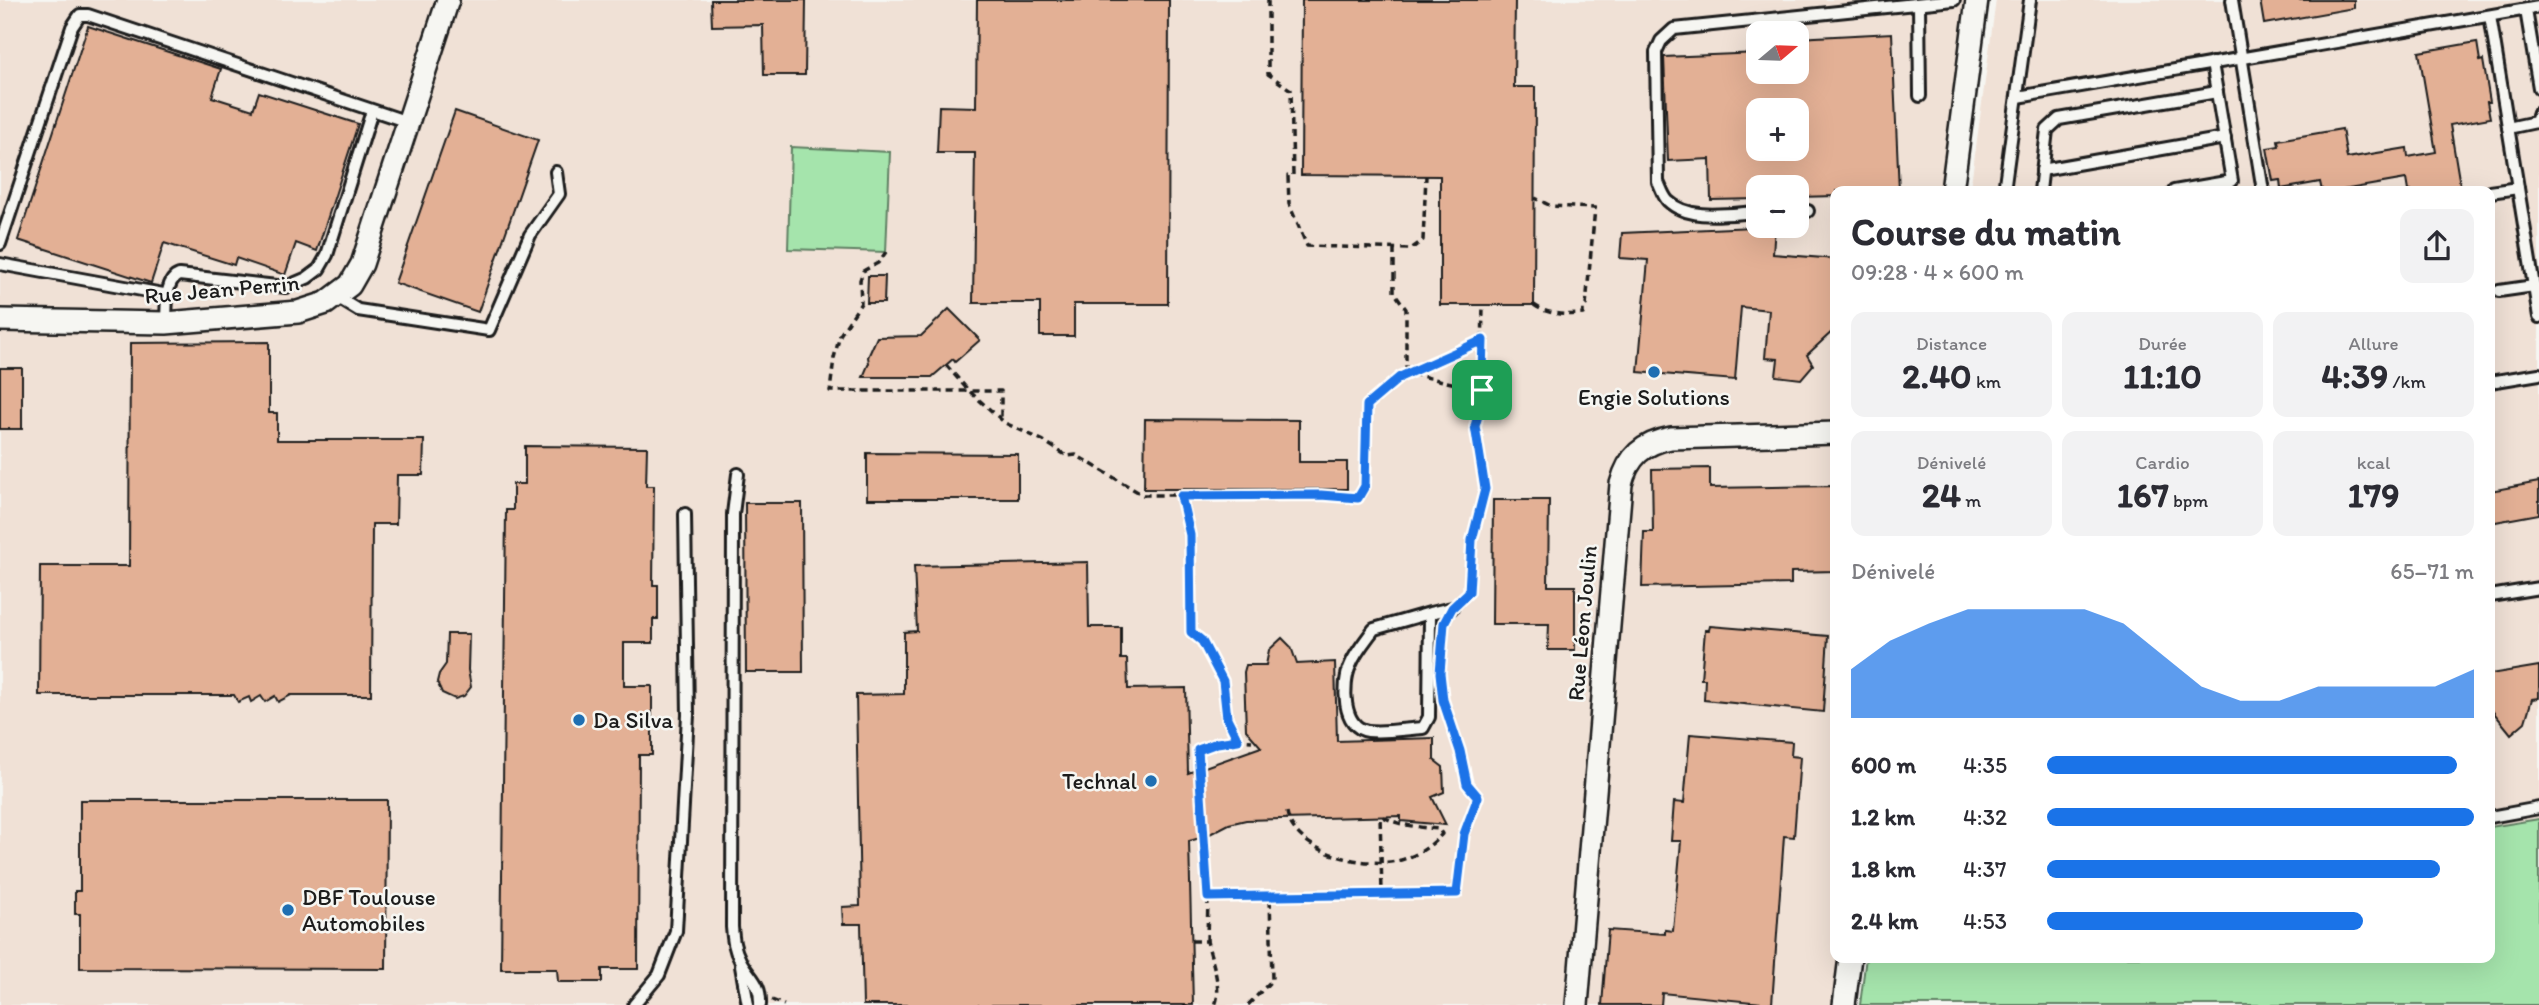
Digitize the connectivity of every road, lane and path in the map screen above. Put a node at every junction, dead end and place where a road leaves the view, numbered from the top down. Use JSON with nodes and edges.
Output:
{"nodes":[{"id":1,"x":448,"y":0,"type":"edge"},
{"id":2,"x":1268,"y":0,"type":"edge"},
{"id":3,"x":1954,"y":0,"type":"edge"},
{"id":4,"x":1977,"y":0,"type":"edge"},
{"id":5,"x":2030,"y":0,"type":"edge"},
{"id":6,"x":2232,"y":0,"type":"edge"},
{"id":7,"x":1941,"y":1,"type":"edge"},
{"id":8,"x":1902,"y":3,"type":"edge"},
{"id":9,"x":1919,"y":4,"type":"junction"},
{"id":10,"x":1866,"y":5,"type":"edge"},
{"id":11,"x":2531,"y":6,"type":"edge"},
{"id":12,"x":2490,"y":16,"type":"junction"},
{"id":13,"x":2241,"y":58,"type":"junction"},
{"id":14,"x":2212,"y":63,"type":"junction"},
{"id":15,"x":2539,"y":88,"type":"edge"},
{"id":16,"x":2217,"y":92,"type":"junction"},
{"id":17,"x":1920,"y":96,"type":"dead end"},
{"id":18,"x":2018,"y":97,"type":"junction"},
{"id":19,"x":372,"y":111,"type":"junction"},
{"id":20,"x":2539,"y":113,"type":"edge"},
{"id":21,"x":408,"y":122,"type":"junction"},
{"id":22,"x":2508,"y":128,"type":"junction"},
{"id":23,"x":2225,"y":138,"type":"junction"},
{"id":24,"x":2042,"y":170,"type":"junction"},
{"id":25,"x":556,"y":172,"type":"dead end"},
{"id":26,"x":1426,"y":176,"type":"dead end"},
{"id":27,"x":1953,"y":186,"type":"edge"},
{"id":28,"x":2005,"y":186,"type":"edge"},
{"id":29,"x":2040,"y":186,"type":"edge"},
{"id":30,"x":2203,"y":186,"type":"edge"},
{"id":31,"x":2262,"y":186,"type":"edge"},
{"id":32,"x":2518,"y":188,"type":"junction"},
{"id":33,"x":2495,"y":191,"type":"edge"},
{"id":34,"x":1535,"y":198,"type":"dead end"},
{"id":35,"x":1746,"y":212,"type":"edge"},
{"id":36,"x":0,"y":244,"type":"edge"},
{"id":37,"x":1394,"y":249,"type":"junction"},
{"id":38,"x":886,"y":252,"type":"dead end"},
{"id":39,"x":0,"y":264,"type":"edge"},
{"id":40,"x":2534,"y":286,"type":"junction"},
{"id":41,"x":2499,"y":291,"type":"dead end"},
{"id":42,"x":169,"y":295,"type":"junction"},
{"id":43,"x":335,"y":296,"type":"junction"},
{"id":44,"x":1483,"y":305,"type":"dead end"},
{"id":45,"x":1534,"y":305,"type":"dead end"},
{"id":46,"x":2539,"y":317,"type":"edge"},
{"id":47,"x":0,"y":320,"type":"edge"},
{"id":48,"x":166,"y":323,"type":"junction"},
{"id":49,"x":1483,"y":340,"type":"junction"},
{"id":50,"x":946,"y":365,"type":"dead end"},
{"id":51,"x":1408,"y":373,"type":"junction"},
{"id":52,"x":2539,"y":374,"type":"edge"},
{"id":53,"x":2495,"y":381,"type":"edge"},
{"id":54,"x":968,"y":390,"type":"junction"},
{"id":55,"x":1482,"y":390,"type":"junction"},
{"id":56,"x":1001,"y":419,"type":"junction"},
{"id":57,"x":1830,"y":433,"type":"edge"},
{"id":58,"x":738,"y":474,"type":"dead end"},
{"id":59,"x":1179,"y":489,"type":"dead end"},
{"id":60,"x":1181,"y":496,"type":"junction"},
{"id":61,"x":685,"y":514,"type":"dead end"},
{"id":62,"x":2539,"y":587,"type":"edge"},
{"id":63,"x":2495,"y":595,"type":"edge"},
{"id":64,"x":1452,"y":608,"type":"joint"},
{"id":65,"x":1430,"y":613,"type":"junction"},
{"id":66,"x":1443,"y":700,"type":"dead end"},
{"id":67,"x":1238,"y":740,"type":"junction"},
{"id":68,"x":1252,"y":741,"type":"dead end"},
{"id":69,"x":2539,"y":808,"type":"edge"},
{"id":70,"x":1287,"y":812,"type":"dead end"},
{"id":71,"x":2495,"y":816,"type":"edge"},
{"id":72,"x":1380,"y":863,"type":"junction"},
{"id":73,"x":1382,"y":893,"type":"junction"},
{"id":74,"x":1208,"y":897,"type":"junction"},
{"id":75,"x":1269,"y":897,"type":"junction"},
{"id":76,"x":1192,"y":941,"type":"dead end"},
{"id":77,"x":1207,"y":942,"type":"junction"},
{"id":78,"x":741,"y":963,"type":"junction"},
{"id":79,"x":1849,"y":963,"type":"edge"},
{"id":80,"x":635,"y":1005,"type":"edge"},
{"id":81,"x":748,"y":1005,"type":"edge"},
{"id":82,"x":760,"y":1005,"type":"edge"},
{"id":83,"x":1214,"y":1005,"type":"edge"},
{"id":84,"x":1248,"y":1005,"type":"edge"},
{"id":85,"x":1577,"y":1005,"type":"edge"},
{"id":86,"x":1844,"y":1005,"type":"edge"}],
"edges":[{"from":1,"to":21,"type":"street","name":"Rue Jean Perrin"},
{"from":2,"to":37,"type":"path"},
{"from":3,"to":7,"type":"lane"},
{"from":4,"to":27,"type":"street"},
{"from":5,"to":18,"type":"lane"},
{"from":6,"to":13,"type":"lane"},
{"from":7,"to":9,"type":"lane"},
{"from":8,"to":9,"type":"lane"},
{"from":8,"to":10,"type":"lane"},
{"from":9,"to":17,"type":"lane"},
{"from":10,"to":35,"type":"lane"},
{"from":11,"to":12,"type":"lane"},
{"from":11,"to":15,"type":"lane"},
{"from":12,"to":13,"type":"lane"},
{"from":12,"to":22,"type":"lane"},
{"from":13,"to":14,"type":"lane"},
{"from":13,"to":31,"type":"lane"},
{"from":14,"to":16,"type":"lane"},
{"from":14,"to":18,"type":"lane"},
{"from":16,"to":23,"type":"lane"},
{"from":16,"to":24,"type":"lane"},
{"from":18,"to":28,"type":"lane"},
{"from":19,"to":21,"type":"lane"},
{"from":19,"to":36,"type":"lane"},
{"from":19,"to":42,"type":"lane"},
{"from":20,"to":22,"type":"lane"},
{"from":21,"to":43,"type":"street","name":"Rue Jean Perrin"},
{"from":22,"to":32,"type":"lane"},
{"from":23,"to":24,"type":"lane"},
{"from":23,"to":30,"type":"lane"},
{"from":24,"to":29,"type":"lane"},
{"from":25,"to":43,"type":"lane"},
{"from":26,"to":37,"type":"path"},
{"from":32,"to":33,"type":"lane"},
{"from":32,"to":40,"type":"lane"},
{"from":34,"to":45,"type":"path"},
{"from":37,"to":51,"type":"path"},
{"from":38,"to":54,"type":"path"},
{"from":39,"to":42,"type":"lane"},
{"from":40,"to":41,"type":"lane"},
{"from":40,"to":46,"type":"lane"},
{"from":42,"to":48,"type":"lane"},
{"from":43,"to":48,"type":"street","name":"Rue Jean Perrin"},
{"from":44,"to":49,"type":"path"},
{"from":47,"to":48,"type":"street","name":"Rue Jean Perrin"},
{"from":49,"to":51,"type":"path"},
{"from":49,"to":55,"type":"path"},
{"from":50,"to":54,"type":"path"},
{"from":51,"to":55,"type":"path"},
{"from":51,"to":60,"type":"path"},
{"from":52,"to":53,"type":"lane"},
{"from":54,"to":56,"type":"path"},
{"from":54,"to":56,"type":"path"},
{"from":55,"to":64,"type":"path"},
{"from":56,"to":60,"type":"path"},
{"from":57,"to":85,"type":"street","name":"Rue Léon Joulin"},
{"from":58,"to":78,"type":"lane"},
{"from":59,"to":60,"type":"path"},
{"from":60,"to":67,"type":"path"},
{"from":61,"to":80,"type":"lane"},
{"from":62,"to":63,"type":"lane"},
{"from":64,"to":65,"type":"lane"},
{"from":65,"to":65,"type":"lane"},
{"from":66,"to":73,"type":"path"},
{"from":67,"to":68,"type":"path"},
{"from":67,"to":74,"type":"path"},
{"from":69,"to":71,"type":"lane"},
{"from":70,"to":72,"type":"path"},
{"from":72,"to":72,"type":"path"},
{"from":72,"to":73,"type":"path"},
{"from":73,"to":75,"type":"path"},
{"from":74,"to":75,"type":"path"},
{"from":74,"to":77,"type":"path"},
{"from":75,"to":84,"type":"path"},
{"from":76,"to":77,"type":"path"},
{"from":77,"to":83,"type":"path"},
{"from":78,"to":81,"type":"lane"},
{"from":78,"to":82,"type":"lane"},
{"from":79,"to":86,"type":"street"}]}
